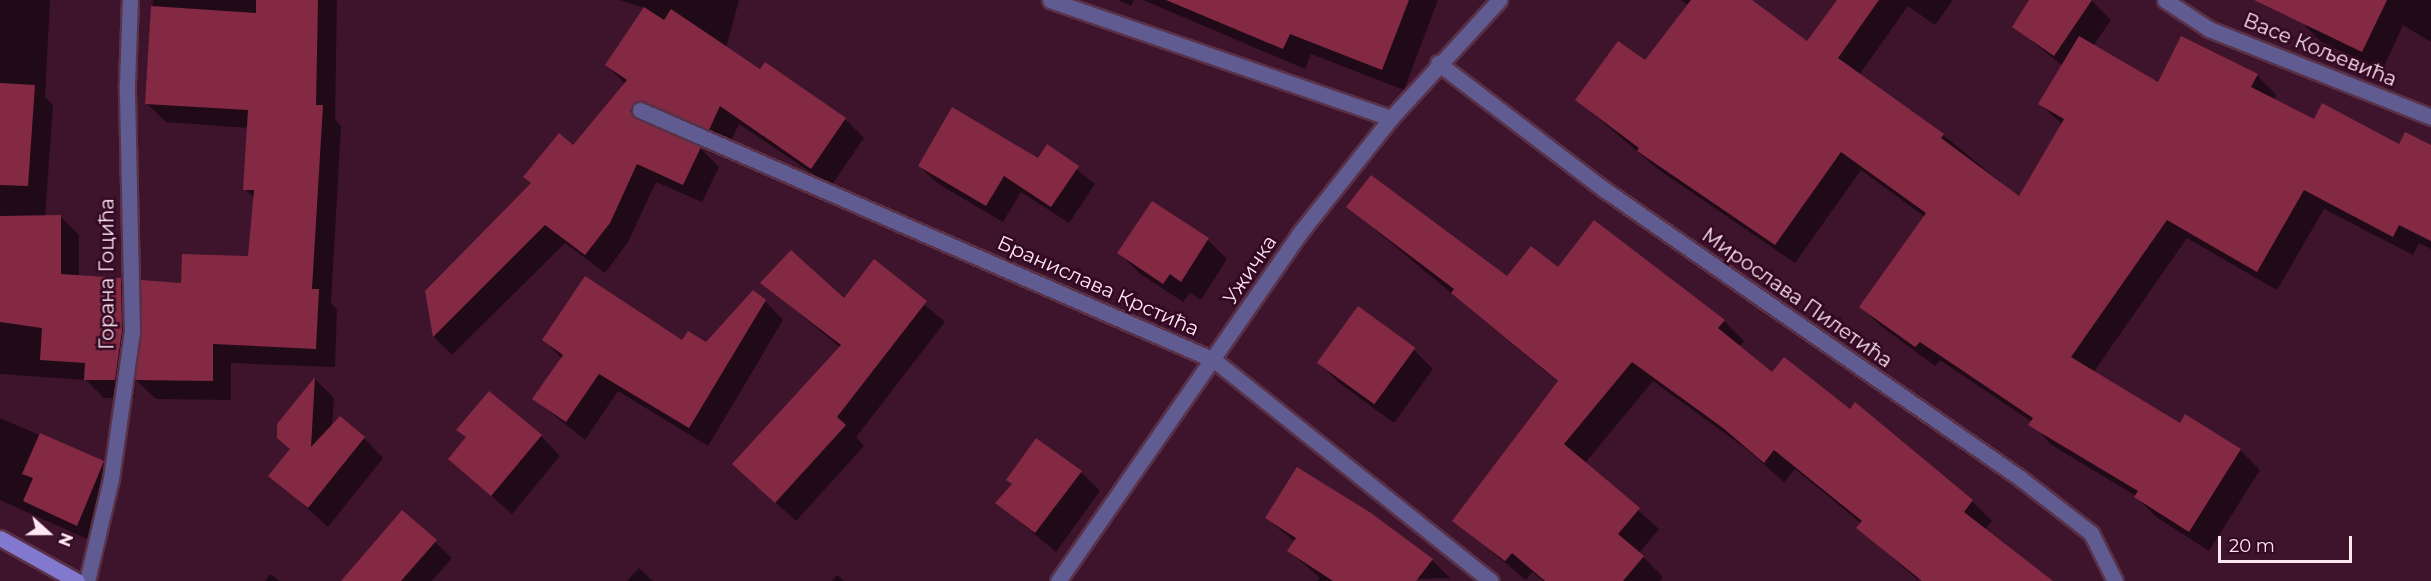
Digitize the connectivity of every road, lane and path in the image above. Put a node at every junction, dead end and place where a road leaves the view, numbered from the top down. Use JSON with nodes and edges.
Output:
{"nodes":[{"id":1,"x":130,"y":0,"type":"edge"},
{"id":2,"x":1050,"y":0,"type":"edge"},
{"id":3,"x":1499,"y":0,"type":"edge"},
{"id":4,"x":2165,"y":0,"type":"edge"},
{"id":5,"x":1438,"y":63,"type":"junction"},
{"id":6,"x":640,"y":110,"type":"dead end"},
{"id":7,"x":2431,"y":117,"type":"edge"},
{"id":8,"x":1391,"y":118,"type":"junction"},
{"id":9,"x":1214,"y":360,"type":"junction"},
{"id":10,"x":0,"y":538,"type":"edge"},
{"id":11,"x":77,"y":581,"type":"edge"},
{"id":12,"x":87,"y":581,"type":"edge"},
{"id":13,"x":1058,"y":581,"type":"edge"},
{"id":14,"x":1491,"y":581,"type":"edge"},
{"id":15,"x":2115,"y":581,"type":"edge"}],
"edges":[{"from":1,"to":12,"type":"street","name":"Горана Гоцића"},
{"from":2,"to":8,"type":"street"},
{"from":3,"to":5,"type":"street","name":"Ужичка"},
{"from":4,"to":7,"type":"street","name":"Васе Кољевића"},
{"from":5,"to":8,"type":"street","name":"Ужичка"},
{"from":5,"to":15,"type":"street","name":"Мирослава Пилетића"},
{"from":6,"to":9,"type":"street","name":"Бранислава Крстића"},
{"from":8,"to":9,"type":"street","name":"Ужичка"},
{"from":9,"to":13,"type":"street","name":"Ужичка"},
{"from":9,"to":14,"type":"street","name":"Бранислава Крстића"},
{"from":10,"to":11,"type":"street"}]}
